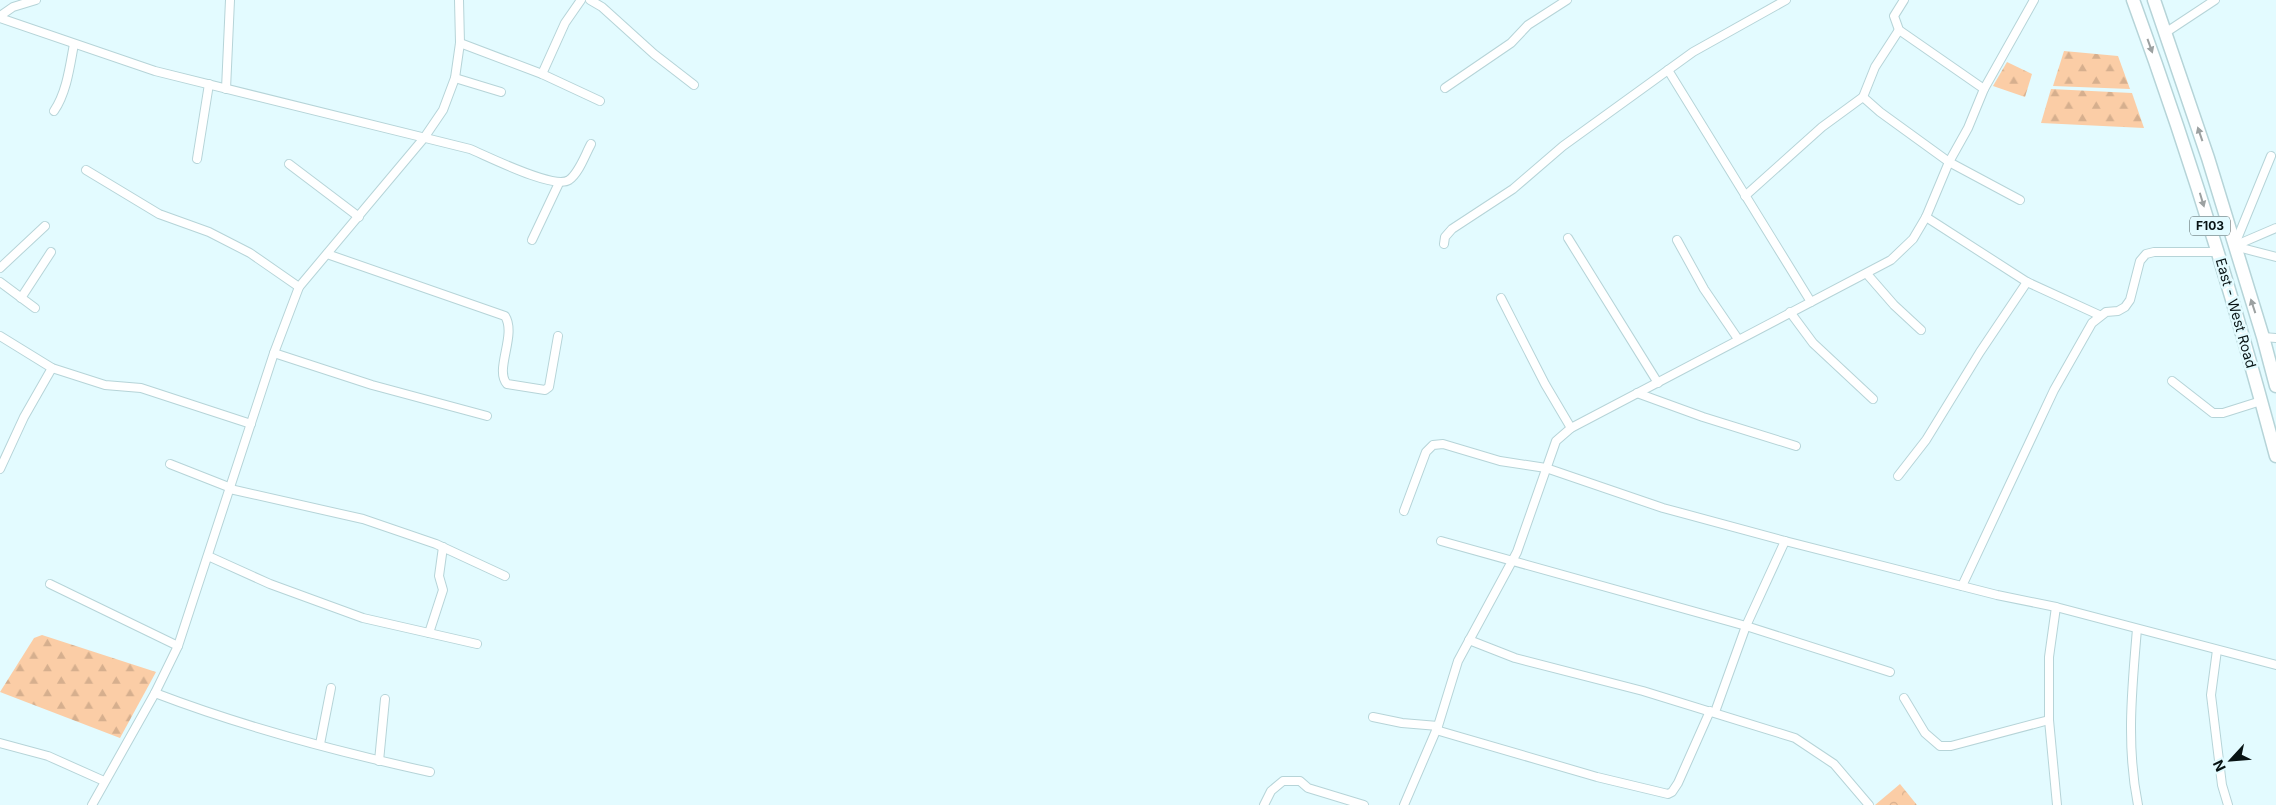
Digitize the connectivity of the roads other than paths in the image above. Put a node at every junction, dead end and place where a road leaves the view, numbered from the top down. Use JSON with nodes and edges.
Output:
{"nodes":[{"id":1,"x":36,"y":0,"type":"edge"},
{"id":2,"x":230,"y":0,"type":"edge"},
{"id":3,"x":460,"y":0,"type":"edge"},
{"id":4,"x":581,"y":0,"type":"edge"},
{"id":5,"x":590,"y":0,"type":"edge"},
{"id":6,"x":609,"y":0,"type":"edge"},
{"id":7,"x":1567,"y":0,"type":"edge"},
{"id":8,"x":1786,"y":0,"type":"edge"},
{"id":9,"x":1904,"y":0,"type":"edge"},
{"id":10,"x":2034,"y":0,"type":"edge"},
{"id":11,"x":2133,"y":0,"type":"edge"},
{"id":12,"x":2154,"y":0,"type":"edge"},
{"id":13,"x":2215,"y":0,"type":"edge"},
{"id":14,"x":602,"y":7,"type":"junction"},
{"id":15,"x":0,"y":17,"type":"edge"},
{"id":16,"x":1899,"y":30,"type":"junction"},
{"id":17,"x":2166,"y":33,"type":"junction"},
{"id":18,"x":460,"y":43,"type":"junction"},
{"id":19,"x":74,"y":44,"type":"junction"},
{"id":20,"x":1668,"y":70,"type":"junction"},
{"id":21,"x":542,"y":74,"type":"junction"},
{"id":22,"x":455,"y":78,"type":"junction"},
{"id":23,"x":209,"y":84,"type":"junction"},
{"id":24,"x":694,"y":85,"type":"dead end"},
{"id":25,"x":226,"y":88,"type":"junction"},
{"id":26,"x":1445,"y":88,"type":"dead end"},
{"id":27,"x":1984,"y":90,"type":"junction"},
{"id":28,"x":501,"y":92,"type":"dead end"},
{"id":29,"x":1863,"y":97,"type":"junction"},
{"id":30,"x":600,"y":102,"type":"dead end"},
{"id":31,"x":54,"y":111,"type":"dead end"},
{"id":32,"x":424,"y":138,"type":"junction"},
{"id":33,"x":591,"y":144,"type":"dead end"},
{"id":34,"x":2271,"y":156,"type":"dead end"},
{"id":35,"x":197,"y":159,"type":"dead end"},
{"id":36,"x":1949,"y":162,"type":"junction"},
{"id":37,"x":289,"y":164,"type":"dead end"},
{"id":38,"x":86,"y":170,"type":"dead end"},
{"id":39,"x":559,"y":183,"type":"junction"},
{"id":40,"x":1745,"y":196,"type":"junction"},
{"id":41,"x":2020,"y":200,"type":"dead end"},
{"id":42,"x":359,"y":217,"type":"junction"},
{"id":43,"x":1926,"y":217,"type":"junction"},
{"id":44,"x":45,"y":226,"type":"dead end"},
{"id":45,"x":2276,"y":228,"type":"edge"},
{"id":46,"x":1568,"y":238,"type":"dead end"},
{"id":47,"x":532,"y":240,"type":"dead end"},
{"id":48,"x":1677,"y":240,"type":"dead end"},
{"id":49,"x":1444,"y":244,"type":"dead end"},
{"id":50,"x":2234,"y":246,"type":"junction"},
{"id":51,"x":52,"y":252,"type":"dead end"},
{"id":52,"x":2218,"y":252,"type":"junction"},
{"id":53,"x":327,"y":254,"type":"junction"},
{"id":54,"x":2276,"y":257,"type":"edge"},
{"id":55,"x":0,"y":268,"type":"edge"},
{"id":56,"x":1868,"y":274,"type":"junction"},
{"id":57,"x":0,"y":282,"type":"edge"},
{"id":58,"x":2027,"y":282,"type":"junction"},
{"id":59,"x":300,"y":287,"type":"junction"},
{"id":60,"x":21,"y":298,"type":"junction"},
{"id":61,"x":1501,"y":298,"type":"dead end"},
{"id":62,"x":1811,"y":302,"type":"junction"},
{"id":63,"x":35,"y":308,"type":"dead end"},
{"id":64,"x":1790,"y":312,"type":"junction"},
{"id":65,"x":2099,"y":316,"type":"junction"},
{"id":66,"x":1921,"y":330,"type":"dead end"},
{"id":67,"x":0,"y":336,"type":"edge"},
{"id":68,"x":558,"y":336,"type":"dead end"},
{"id":69,"x":2270,"y":337,"type":"edge"},
{"id":70,"x":1738,"y":339,"type":"junction"},
{"id":71,"x":274,"y":353,"type":"junction"},
{"id":72,"x":52,"y":368,"type":"junction"},
{"id":73,"x":2172,"y":381,"type":"dead end"},
{"id":74,"x":1658,"y":383,"type":"junction"},
{"id":75,"x":2276,"y":386,"type":"edge"},
{"id":76,"x":1637,"y":393,"type":"junction"},
{"id":77,"x":1873,"y":399,"type":"dead end"},
{"id":78,"x":2261,"y":401,"type":"junction"},
{"id":79,"x":487,"y":416,"type":"dead end"},
{"id":80,"x":251,"y":424,"type":"junction"},
{"id":81,"x":1571,"y":428,"type":"junction"},
{"id":82,"x":1796,"y":446,"type":"dead end"},
{"id":83,"x":2276,"y":456,"type":"edge"},
{"id":84,"x":170,"y":464,"type":"dead end"},
{"id":85,"x":0,"y":468,"type":"edge"},
{"id":86,"x":1546,"y":468,"type":"junction"},
{"id":87,"x":1898,"y":476,"type":"dead end"},
{"id":88,"x":231,"y":488,"type":"junction"},
{"id":89,"x":1404,"y":511,"type":"dead end"},
{"id":90,"x":1441,"y":541,"type":"dead end"},
{"id":91,"x":1785,"y":541,"type":"junction"},
{"id":92,"x":443,"y":547,"type":"junction"},
{"id":93,"x":208,"y":556,"type":"junction"},
{"id":94,"x":1512,"y":562,"type":"junction"},
{"id":95,"x":505,"y":576,"type":"dead end"},
{"id":96,"x":50,"y":584,"type":"dead end"},
{"id":97,"x":1962,"y":586,"type":"junction"},
{"id":98,"x":2056,"y":607,"type":"junction"},
{"id":99,"x":1746,"y":626,"type":"junction"},
{"id":100,"x":2137,"y":629,"type":"junction"},
{"id":101,"x":429,"y":633,"type":"junction"},
{"id":102,"x":1469,"y":640,"type":"junction"},
{"id":103,"x":477,"y":644,"type":"dead end"},
{"id":104,"x":178,"y":646,"type":"junction"},
{"id":105,"x":2217,"y":650,"type":"junction"},
{"id":106,"x":2276,"y":665,"type":"edge"},
{"id":107,"x":1890,"y":672,"type":"dead end"},
{"id":108,"x":331,"y":688,"type":"dead end"},
{"id":109,"x":155,"y":693,"type":"junction"},
{"id":110,"x":1904,"y":698,"type":"dead end"},
{"id":111,"x":385,"y":699,"type":"dead end"},
{"id":112,"x":1712,"y":711,"type":"junction"},
{"id":113,"x":1373,"y":717,"type":"dead end"},
{"id":114,"x":2049,"y":720,"type":"junction"},
{"id":115,"x":1437,"y":728,"type":"junction"},
{"id":116,"x":0,"y":743,"type":"edge"},
{"id":117,"x":320,"y":744,"type":"junction"},
{"id":118,"x":378,"y":761,"type":"junction"},
{"id":119,"x":430,"y":772,"type":"dead end"},
{"id":120,"x":104,"y":781,"type":"junction"},
{"id":121,"x":92,"y":805,"type":"edge"},
{"id":122,"x":1264,"y":805,"type":"edge"},
{"id":123,"x":1364,"y":805,"type":"edge"},
{"id":124,"x":1404,"y":805,"type":"edge"},
{"id":125,"x":1869,"y":805,"type":"edge"},
{"id":126,"x":2057,"y":805,"type":"edge"},
{"id":127,"x":2138,"y":805,"type":"edge"},
{"id":128,"x":2228,"y":805,"type":"edge"}],
"edges":[{"from":1,"to":15,"type":"street"},
{"from":2,"to":25,"type":"street"},
{"from":3,"to":18,"type":"street"},
{"from":4,"to":21,"type":"street"},
{"from":5,"to":14,"type":"street"},
{"from":6,"to":14,"type":"street"},
{"from":7,"to":26,"type":"street"},
{"from":8,"to":20,"type":"street"},
{"from":9,"to":16,"type":"street"},
{"from":10,"to":27,"type":"street"},
{"from":11,"to":52,"type":"main road","name":"East - West Road","number":"F103","one_way":true},
{"from":12,"to":17,"type":"main road","name":"East - West Road","number":"F103"},
{"from":13,"to":17,"type":"street"},
{"from":14,"to":24,"type":"street"},
{"from":15,"to":19,"type":"street"},
{"from":16,"to":27,"type":"street"},
{"from":16,"to":29,"type":"street"},
{"from":50,"to":17,"type":"main road","name":"East - West Road","number":"F103","one_way":true},
{"from":18,"to":21,"type":"street"},
{"from":18,"to":22,"type":"street"},
{"from":19,"to":23,"type":"street"},
{"from":19,"to":31,"type":"street"},
{"from":20,"to":40,"type":"street"},
{"from":20,"to":49,"type":"street"},
{"from":21,"to":30,"type":"street"},
{"from":22,"to":28,"type":"street"},
{"from":22,"to":32,"type":"street"},
{"from":23,"to":25,"type":"street"},
{"from":23,"to":35,"type":"street"},
{"from":25,"to":32,"type":"street"},
{"from":27,"to":36,"type":"street"},
{"from":29,"to":36,"type":"street"},
{"from":29,"to":40,"type":"street"},
{"from":32,"to":39,"type":"street"},
{"from":32,"to":42,"type":"street"},
{"from":33,"to":39,"type":"street"},
{"from":34,"to":50,"type":"street"},
{"from":36,"to":41,"type":"street"},
{"from":36,"to":43,"type":"street"},
{"from":37,"to":42,"type":"street"},
{"from":38,"to":59,"type":"street"},
{"from":39,"to":47,"type":"street"},
{"from":40,"to":62,"type":"street"},
{"from":42,"to":53,"type":"street"},
{"from":43,"to":56,"type":"street"},
{"from":43,"to":58,"type":"street"},
{"from":44,"to":55,"type":"street"},
{"from":45,"to":50,"type":"street"},
{"from":46,"to":74,"type":"street"},
{"from":48,"to":70,"type":"street"},
{"from":50,"to":54,"type":"street"},
{"from":69,"to":50,"type":"main road","name":"East - West Road","number":"F103","one_way":true},
{"from":51,"to":60,"type":"street"},
{"from":52,"to":65,"type":"street"},
{"from":52,"to":78,"type":"main road","name":"East - West Road","number":"F103"},
{"from":53,"to":59,"type":"street"},
{"from":53,"to":68,"type":"street"},
{"from":56,"to":62,"type":"street"},
{"from":56,"to":66,"type":"street"},
{"from":57,"to":60,"type":"street"},
{"from":58,"to":65,"type":"street"},
{"from":58,"to":87,"type":"street"},
{"from":59,"to":71,"type":"street"},
{"from":60,"to":63,"type":"street"},
{"from":61,"to":81,"type":"street"},
{"from":62,"to":64,"type":"street"},
{"from":64,"to":70,"type":"street"},
{"from":64,"to":77,"type":"street"},
{"from":65,"to":97,"type":"street"},
{"from":67,"to":72,"type":"street"},
{"from":69,"to":75,"type":"main road","name":"East - West Road","number":"F103"},
{"from":70,"to":74,"type":"street"},
{"from":71,"to":79,"type":"street"},
{"from":71,"to":80,"type":"street"},
{"from":72,"to":80,"type":"street"},
{"from":72,"to":85,"type":"street"},
{"from":73,"to":78,"type":"street"},
{"from":74,"to":76,"type":"street"},
{"from":76,"to":81,"type":"street"},
{"from":76,"to":82,"type":"street"},
{"from":78,"to":83,"type":"main road","name":"East - West Road","number":"F103"},
{"from":80,"to":88,"type":"street"},
{"from":81,"to":86,"type":"street"},
{"from":84,"to":88,"type":"street"},
{"from":86,"to":89,"type":"street"},
{"from":86,"to":91,"type":"street"},
{"from":86,"to":94,"type":"street"},
{"from":88,"to":92,"type":"street"},
{"from":88,"to":93,"type":"street"},
{"from":90,"to":94,"type":"street"},
{"from":91,"to":97,"type":"street"},
{"from":91,"to":99,"type":"street"},
{"from":92,"to":95,"type":"street"},
{"from":92,"to":101,"type":"street"},
{"from":93,"to":101,"type":"street"},
{"from":93,"to":104,"type":"street"},
{"from":94,"to":99,"type":"street"},
{"from":94,"to":102,"type":"street"},
{"from":96,"to":104,"type":"street"},
{"from":97,"to":98,"type":"street"},
{"from":98,"to":100,"type":"street"},
{"from":98,"to":114,"type":"street"},
{"from":99,"to":107,"type":"street"},
{"from":99,"to":112,"type":"street"},
{"from":100,"to":105,"type":"street"},
{"from":100,"to":127,"type":"street"},
{"from":101,"to":103,"type":"street"},
{"from":102,"to":112,"type":"street"},
{"from":102,"to":115,"type":"street"},
{"from":104,"to":109,"type":"street"},
{"from":105,"to":106,"type":"street"},
{"from":105,"to":128,"type":"street"},
{"from":108,"to":117,"type":"street"},
{"from":109,"to":117,"type":"street"},
{"from":109,"to":120,"type":"street"},
{"from":110,"to":114,"type":"street"},
{"from":111,"to":118,"type":"street"},
{"from":112,"to":115,"type":"street"},
{"from":112,"to":125,"type":"street"},
{"from":113,"to":115,"type":"street"},
{"from":114,"to":126,"type":"street"},
{"from":115,"to":124,"type":"street"},
{"from":116,"to":120,"type":"street"},
{"from":117,"to":118,"type":"street"},
{"from":118,"to":119,"type":"street"},
{"from":120,"to":121,"type":"street"},
{"from":122,"to":123,"type":"street"}]}
